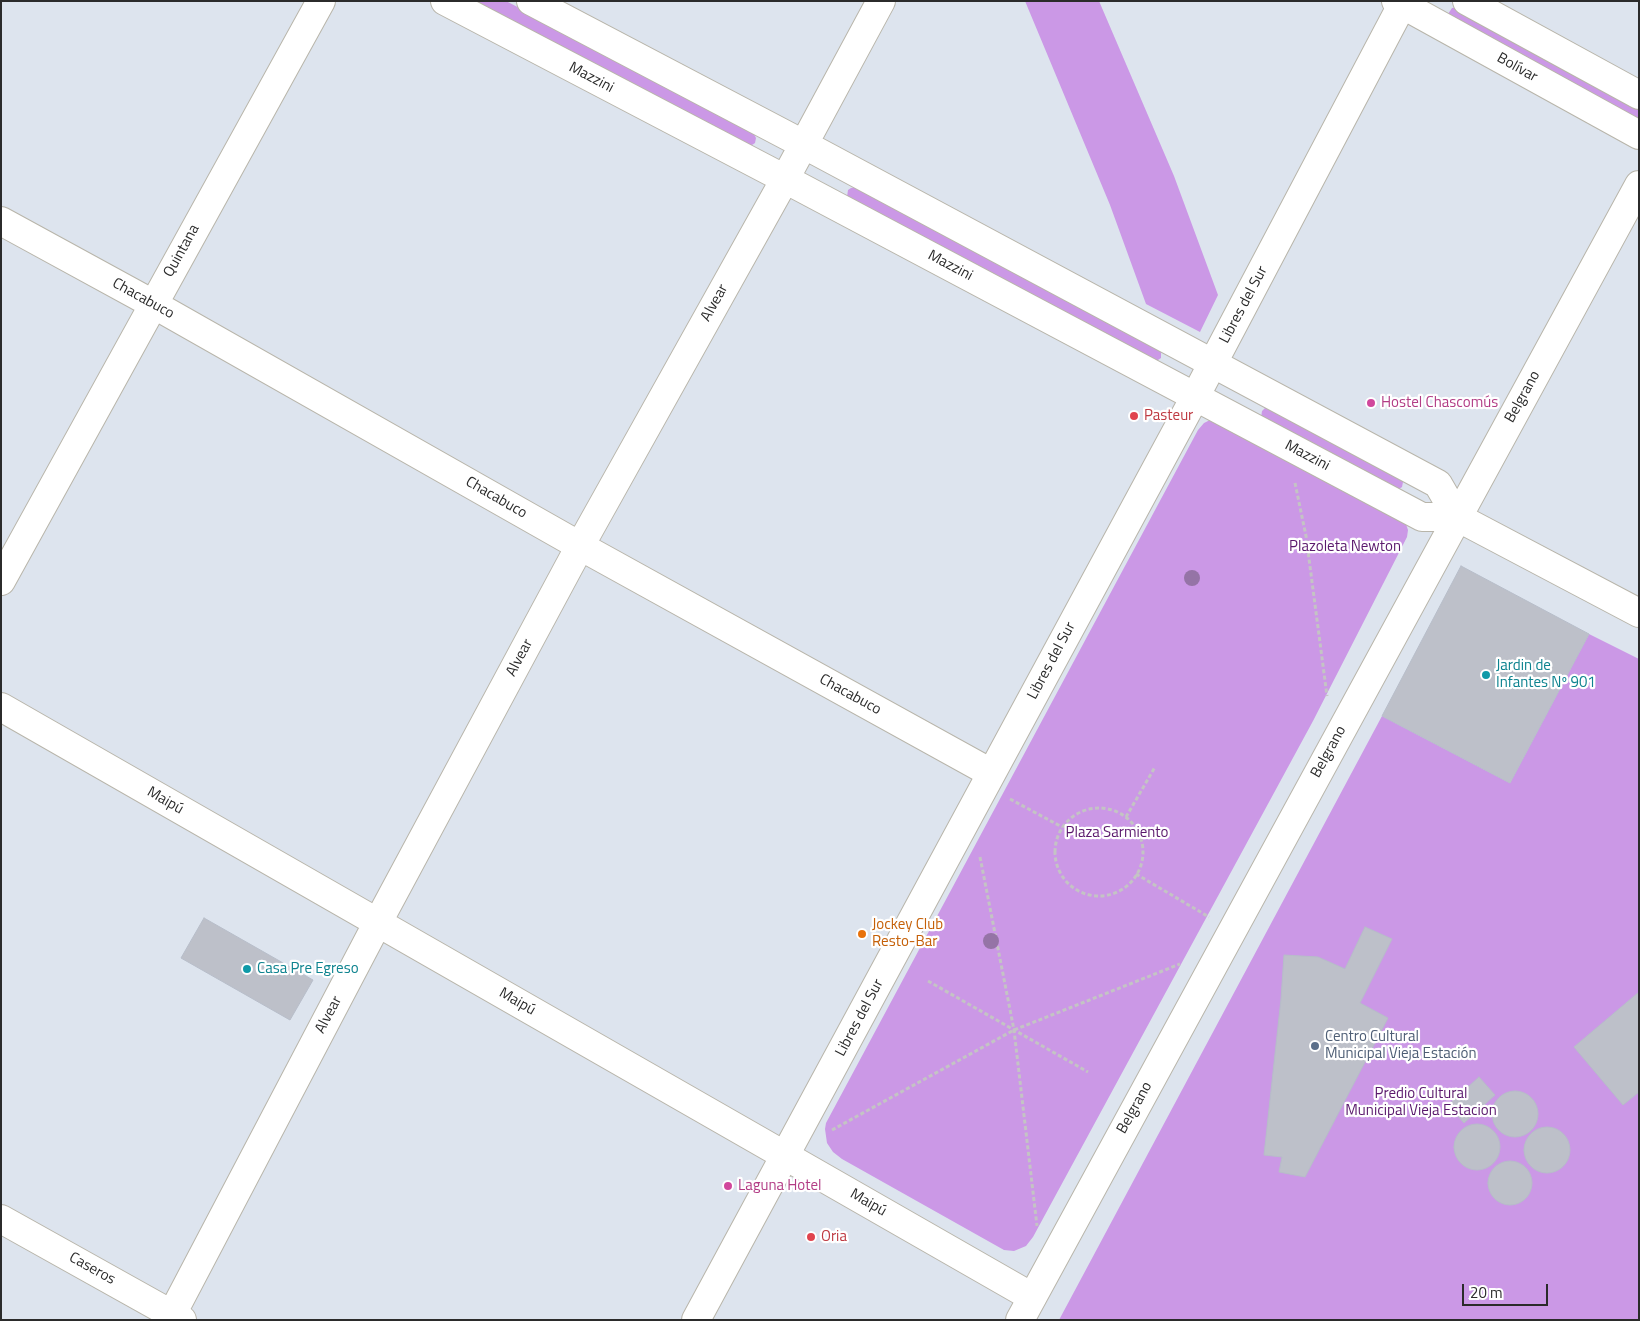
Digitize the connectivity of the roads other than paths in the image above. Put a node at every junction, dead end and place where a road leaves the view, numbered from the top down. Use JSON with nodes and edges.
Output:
{"nodes":[{"id":1,"x":321,"y":1,"type":"edge"},
{"id":2,"x":445,"y":1,"type":"edge"},
{"id":3,"x":531,"y":1,"type":"edge"},
{"id":4,"x":881,"y":1,"type":"edge"},
{"id":5,"x":1467,"y":1,"type":"edge"},
{"id":6,"x":1401,"y":2,"type":"edge"},
{"id":7,"x":1639,"y":95,"type":"edge"},
{"id":8,"x":1639,"y":135,"type":"edge"},
{"id":9,"x":803,"y":144,"type":"junction"},
{"id":10,"x":785,"y":179,"type":"junction"},
{"id":11,"x":1639,"y":185,"type":"edge"},
{"id":12,"x":1,"y":221,"type":"edge"},
{"id":13,"x":153,"y":304,"type":"junction"},
{"id":14,"x":1212,"y":364,"type":"junction"},
{"id":15,"x":1195,"y":397,"type":"junction"},
{"id":16,"x":1457,"y":517,"type":"junction"},
{"id":17,"x":580,"y":546,"type":"junction"},
{"id":18,"x":1,"y":581,"type":"edge"},
{"id":19,"x":1639,"y":613,"type":"edge"},
{"id":20,"x":1,"y":707,"type":"edge"},
{"id":21,"x":988,"y":779,"type":"junction"},
{"id":22,"x":378,"y":922,"type":"junction"},
{"id":23,"x":786,"y":1156,"type":"junction"},
{"id":24,"x":1,"y":1218,"type":"edge"},
{"id":25,"x":1026,"y":1308,"type":"edge"},
{"id":26,"x":174,"y":1318,"type":"edge"},
{"id":27,"x":696,"y":1320,"type":"edge"}],
"edges":[{"from":1,"to":13,"type":"street","name":"Quintana"},
{"from":2,"to":10,"type":"street","name":"Mazzini"},
{"from":3,"to":9,"type":"street"},
{"from":4,"to":9,"type":"street","name":"Alvear"},
{"from":5,"to":7,"type":"street"},
{"from":6,"to":8,"type":"street","name":"Bolívar"},
{"from":6,"to":14,"type":"street","name":"Libres del Sur"},
{"from":9,"to":10,"type":"street","name":"Alvear"},
{"from":9,"to":14,"type":"street"},
{"from":10,"to":15,"type":"street","name":"Mazzini"},
{"from":10,"to":17,"type":"street","name":"Alvear"},
{"from":11,"to":16,"type":"street","name":"Belgrano"},
{"from":12,"to":13,"type":"street","name":"Chacabuco"},
{"from":13,"to":17,"type":"street","name":"Chacabuco"},
{"from":13,"to":18,"type":"street","name":"Quintana"},
{"from":14,"to":15,"type":"street","name":"Libres del Sur"},
{"from":14,"to":16,"type":"street"},
{"from":15,"to":16,"type":"street","name":"Mazzini"},
{"from":15,"to":21,"type":"street","name":"Libres del Sur"},
{"from":16,"to":19,"type":"street","name":"Mazzini"},
{"from":16,"to":25,"type":"street","name":"Belgrano"},
{"from":17,"to":21,"type":"street","name":"Chacabuco"},
{"from":17,"to":22,"type":"street","name":"Alvear"},
{"from":20,"to":22,"type":"street","name":"Maipú"},
{"from":21,"to":23,"type":"street","name":"Libres del Sur"},
{"from":22,"to":23,"type":"street","name":"Maipú"},
{"from":22,"to":26,"type":"street","name":"Alvear"},
{"from":23,"to":25,"type":"street","name":"Maipú"},
{"from":23,"to":27,"type":"street","name":"Libres del Sur"},
{"from":24,"to":26,"type":"street","name":"Caseros"}]}
